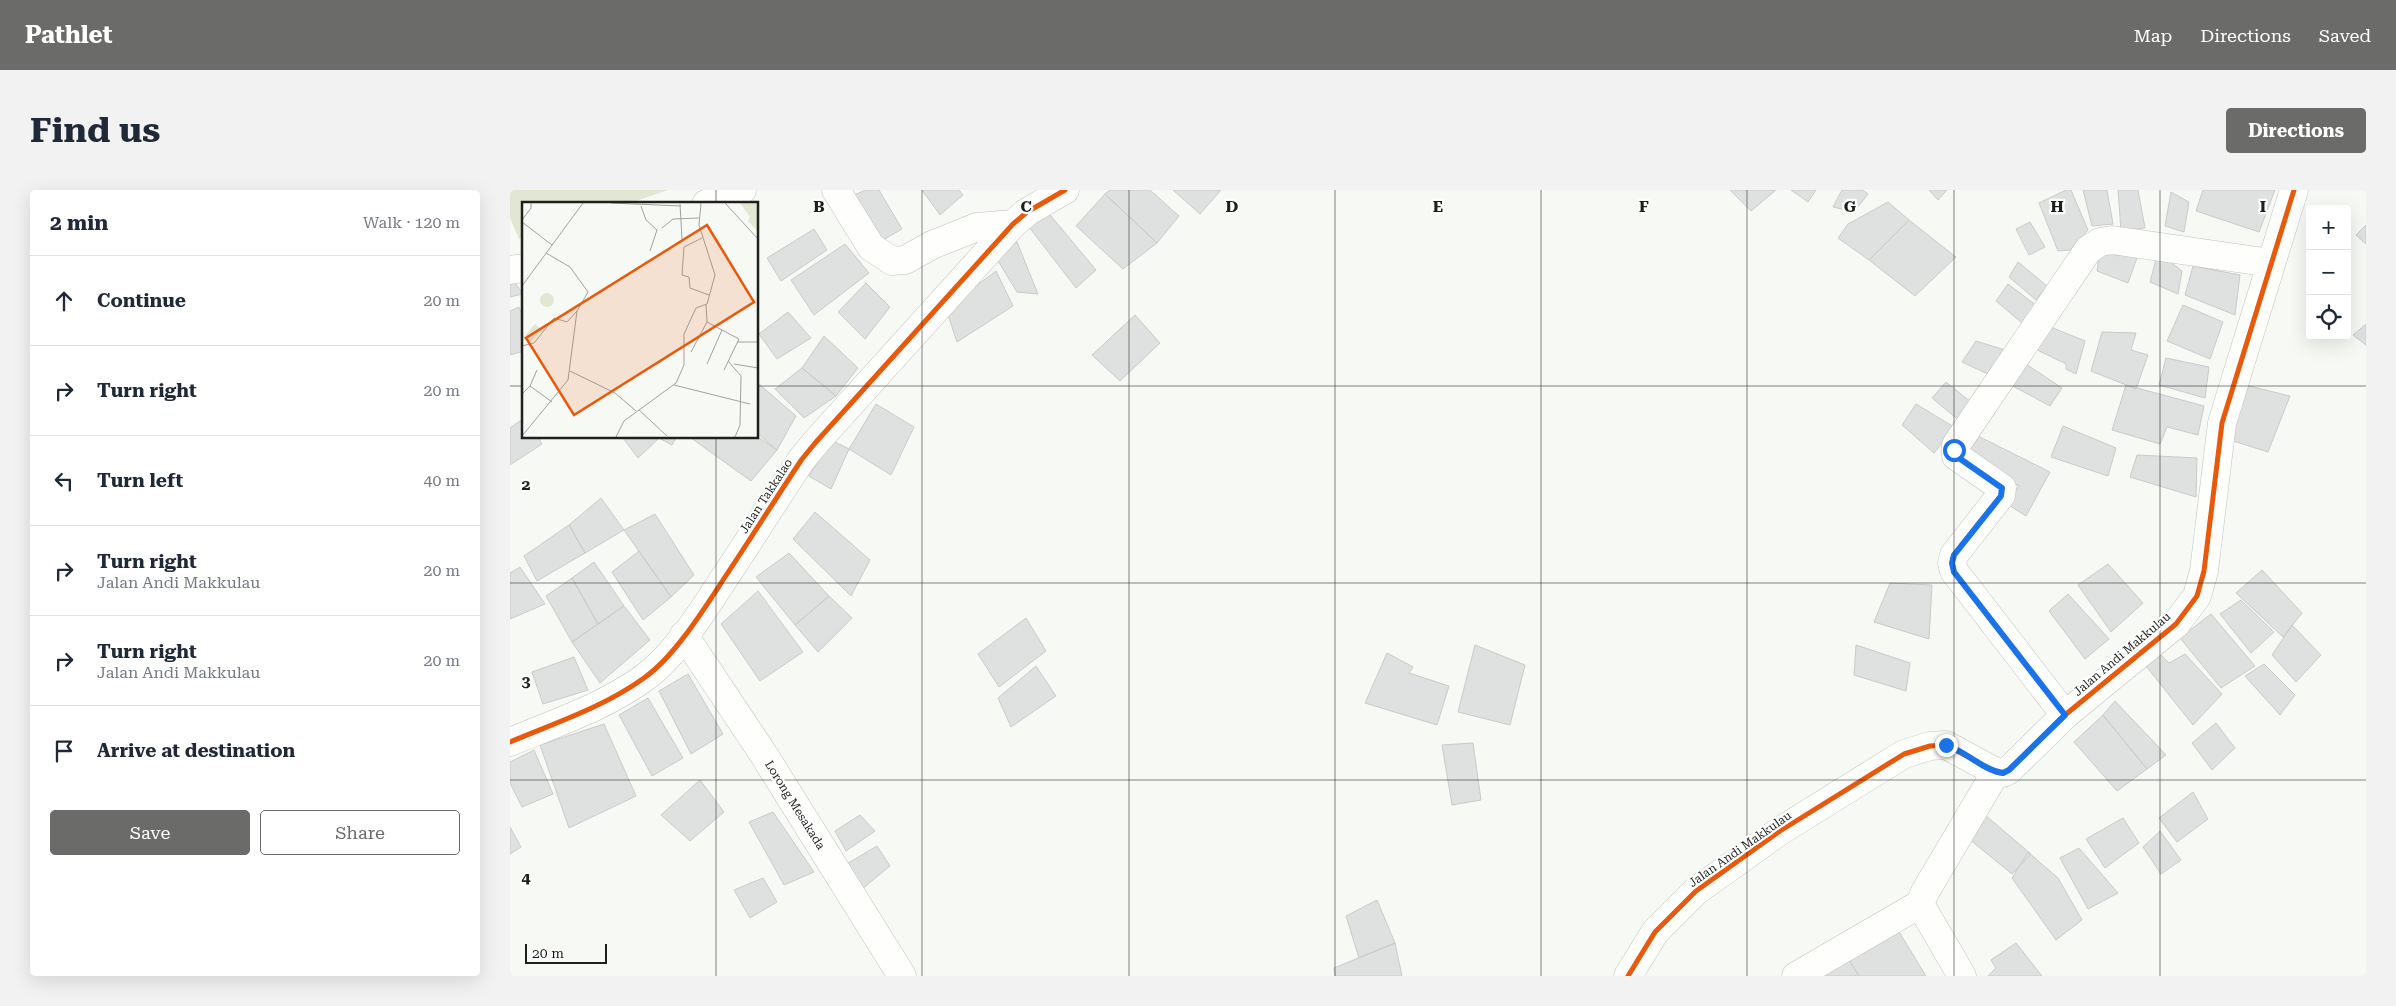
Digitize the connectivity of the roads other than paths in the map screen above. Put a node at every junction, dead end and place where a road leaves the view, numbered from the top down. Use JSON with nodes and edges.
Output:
{"nodes":[{"id":1,"x":742,"y":190,"type":"edge"},
{"id":2,"x":836,"y":190,"type":"edge"},
{"id":3,"x":1065,"y":190,"type":"edge"},
{"id":4,"x":2294,"y":190,"type":"edge"},
{"id":5,"x":711,"y":202,"type":"edge"},
{"id":6,"x":1013,"y":224,"type":"junction"},
{"id":7,"x":2271,"y":263,"type":"junction"},
{"id":8,"x":684,"y":635,"type":"junction"},
{"id":9,"x":2065,"y":715,"type":"junction"},
{"id":10,"x":510,"y":742,"type":"edge"},
{"id":11,"x":1996,"y":772,"type":"junction"},
{"id":12,"x":1920,"y":904,"type":"junction"},
{"id":13,"x":902,"y":976,"type":"edge"},
{"id":14,"x":1628,"y":976,"type":"edge"},
{"id":15,"x":1796,"y":976,"type":"edge"},
{"id":16,"x":1962,"y":976,"type":"edge"}],
"edges":[{"from":1,"to":5,"type":"street"},
{"from":2,"to":6,"type":"street"},
{"from":3,"to":6,"type":"street","name":"Jalan Takkalao"},
{"from":4,"to":7,"type":"street","name":"Jalan Andi Makkulau"},
{"from":6,"to":8,"type":"street","name":"Jalan Takkalao"},
{"from":7,"to":9,"type":"street","name":"Jalan Andi Makkulau"},
{"from":7,"to":9,"type":"street"},
{"from":8,"to":10,"type":"street","name":"Jalan Takkalao"},
{"from":8,"to":13,"type":"street","name":"Lorong Mesakada"},
{"from":9,"to":11,"type":"street","name":"Jalan Andi Makkulau"},
{"from":11,"to":12,"type":"street"},
{"from":11,"to":14,"type":"street","name":"Jalan Andi Makkulau"},
{"from":12,"to":15,"type":"street"},
{"from":12,"to":16,"type":"street"}]}
